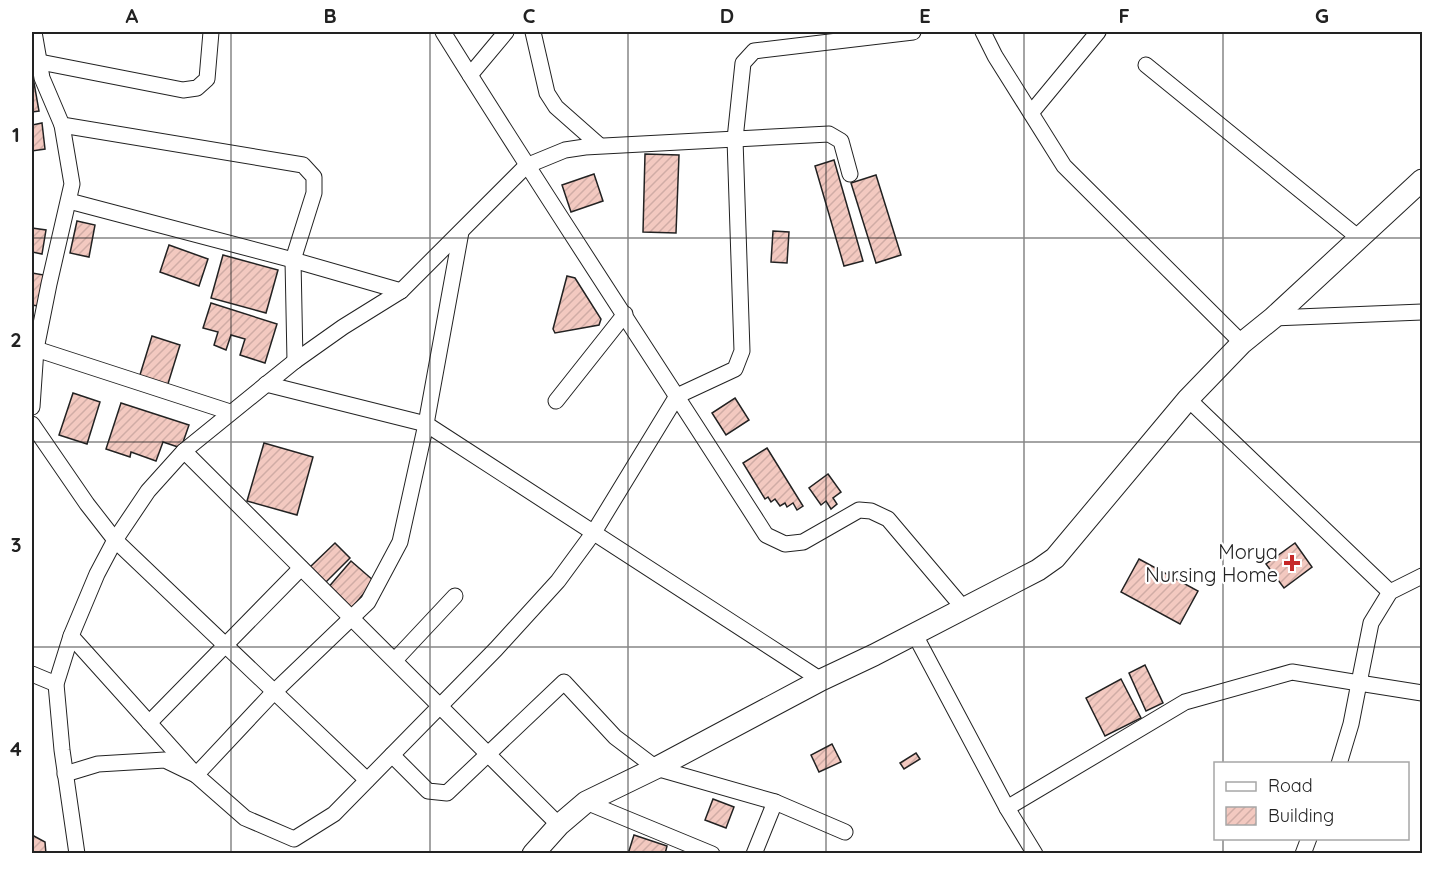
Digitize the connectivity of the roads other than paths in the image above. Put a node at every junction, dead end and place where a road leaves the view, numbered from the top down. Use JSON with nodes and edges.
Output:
{"nodes":[{"id":1,"x":34,"y":32,"type":"edge"},
{"id":2,"x":211,"y":32,"type":"edge"},
{"id":3,"x":443,"y":32,"type":"edge"},
{"id":4,"x":506,"y":32,"type":"edge"},
{"id":5,"x":533,"y":32,"type":"edge"},
{"id":6,"x":913,"y":32,"type":"edge"},
{"id":7,"x":983,"y":32,"type":"edge"},
{"id":8,"x":1098,"y":32,"type":"edge"},
{"id":9,"x":40,"y":62,"type":"junction"},
{"id":10,"x":1146,"y":65,"type":"dead end"},
{"id":11,"x":470,"y":75,"type":"junction"},
{"id":12,"x":1031,"y":113,"type":"junction"},
{"id":13,"x":62,"y":125,"type":"junction"},
{"id":14,"x":735,"y":139,"type":"junction"},
{"id":15,"x":599,"y":145,"type":"junction"},
{"id":16,"x":526,"y":166,"type":"junction"},
{"id":17,"x":850,"y":174,"type":"dead end"},
{"id":18,"x":1422,"y":180,"type":"edge"},
{"id":19,"x":69,"y":201,"type":"junction"},
{"id":20,"x":461,"y":232,"type":"junction"},
{"id":21,"x":1359,"y":238,"type":"junction"},
{"id":22,"x":293,"y":260,"type":"junction"},
{"id":23,"x":401,"y":291,"type":"junction"},
{"id":24,"x":1422,"y":312,"type":"edge"},
{"id":25,"x":625,"y":314,"type":"junction"},
{"id":26,"x":1273,"y":318,"type":"junction"},
{"id":27,"x":1242,"y":343,"type":"junction"},
{"id":28,"x":34,"y":348,"type":"edge"},
{"id":29,"x":295,"y":361,"type":"junction"},
{"id":30,"x":266,"y":384,"type":"junction"},
{"id":31,"x":677,"y":396,"type":"junction"},
{"id":32,"x":1188,"y":399,"type":"junction"},
{"id":33,"x":556,"y":401,"type":"dead end"},
{"id":34,"x":32,"y":407,"type":"edge"},
{"id":35,"x":230,"y":412,"type":"junction"},
{"id":36,"x":32,"y":424,"type":"edge"},
{"id":37,"x":426,"y":424,"type":"junction"},
{"id":38,"x":184,"y":451,"type":"junction"},
{"id":39,"x":594,"y":532,"type":"junction"},
{"id":40,"x":115,"y":540,"type":"junction"},
{"id":41,"x":301,"y":568,"type":"junction"},
{"id":42,"x":1422,"y":576,"type":"edge"},
{"id":43,"x":1390,"y":592,"type":"junction"},
{"id":44,"x":456,"y":596,"type":"dead end"},
{"id":45,"x":965,"y":610,"type":"junction"},
{"id":46,"x":352,"y":618,"type":"junction"},
{"id":47,"x":915,"y":635,"type":"junction"},
{"id":48,"x":71,"y":636,"type":"junction"},
{"id":49,"x":226,"y":645,"type":"junction"},
{"id":50,"x":394,"y":660,"type":"junction"},
{"id":51,"x":32,"y":674,"type":"edge"},
{"id":52,"x":821,"y":680,"type":"junction"},
{"id":53,"x":1359,"y":683,"type":"junction"},
{"id":54,"x":56,"y":684,"type":"junction"},
{"id":55,"x":275,"y":692,"type":"junction"},
{"id":56,"x":1422,"y":693,"type":"edge"},
{"id":57,"x":441,"y":706,"type":"junction"},
{"id":58,"x":149,"y":723,"type":"junction"},
{"id":59,"x":489,"y":753,"type":"junction"},
{"id":60,"x":392,"y":755,"type":"junction"},
{"id":61,"x":1340,"y":762,"type":"edge"},
{"id":62,"x":656,"y":768,"type":"junction"},
{"id":63,"x":65,"y":774,"type":"junction"},
{"id":64,"x":196,"y":775,"type":"junction"},
{"id":65,"x":367,"y":780,"type":"junction"},
{"id":66,"x":586,"y":802,"type":"junction"},
{"id":67,"x":775,"y":802,"type":"junction"},
{"id":68,"x":1007,"y":808,"type":"junction"},
{"id":69,"x":559,"y":825,"type":"junction"},
{"id":70,"x":845,"y":832,"type":"dead end"},
{"id":71,"x":77,"y":854,"type":"edge"},
{"id":72,"x":533,"y":854,"type":"edge"},
{"id":73,"x":712,"y":854,"type":"edge"},
{"id":74,"x":754,"y":854,"type":"edge"},
{"id":75,"x":1035,"y":854,"type":"edge"}],
"edges":[{"from":1,"to":9,"type":"street"},
{"from":2,"to":9,"type":"street"},
{"from":3,"to":11,"type":"street"},
{"from":4,"to":11,"type":"street"},
{"from":5,"to":15,"type":"street"},
{"from":6,"to":14,"type":"street"},
{"from":7,"to":12,"type":"street"},
{"from":8,"to":12,"type":"street"},
{"from":9,"to":13,"type":"street"},
{"from":10,"to":21,"type":"street"},
{"from":11,"to":16,"type":"street"},
{"from":12,"to":27,"type":"street"},
{"from":13,"to":19,"type":"street"},
{"from":13,"to":22,"type":"street"},
{"from":14,"to":15,"type":"street"},
{"from":14,"to":17,"type":"street"},
{"from":14,"to":31,"type":"street"},
{"from":15,"to":16,"type":"street"},
{"from":16,"to":20,"type":"street"},
{"from":16,"to":25,"type":"street"},
{"from":18,"to":21,"type":"main road"},
{"from":19,"to":22,"type":"street"},
{"from":19,"to":28,"type":"street"},
{"from":20,"to":23,"type":"street"},
{"from":20,"to":37,"type":"street"},
{"from":21,"to":26,"type":"main road"},
{"from":22,"to":23,"type":"street"},
{"from":22,"to":29,"type":"street"},
{"from":23,"to":29,"type":"street"},
{"from":24,"to":26,"type":"street"},
{"from":25,"to":31,"type":"street"},
{"from":25,"to":33,"type":"street"},
{"from":26,"to":27,"type":"main road"},
{"from":27,"to":32,"type":"main road"},
{"from":28,"to":34,"type":"street"},
{"from":28,"to":35,"type":"street"},
{"from":29,"to":30,"type":"street"},
{"from":30,"to":35,"type":"street"},
{"from":30,"to":37,"type":"street"},
{"from":31,"to":39,"type":"street"},
{"from":31,"to":45,"type":"street"},
{"from":32,"to":43,"type":"street"},
{"from":32,"to":45,"type":"main road"},
{"from":35,"to":38,"type":"street"},
{"from":36,"to":40,"type":"street"},
{"from":37,"to":39,"type":"street"},
{"from":37,"to":46,"type":"street"},
{"from":38,"to":40,"type":"street"},
{"from":38,"to":41,"type":"street"},
{"from":39,"to":52,"type":"street"},
{"from":39,"to":57,"type":"street"},
{"from":40,"to":48,"type":"street"},
{"from":40,"to":49,"type":"street"},
{"from":41,"to":46,"type":"street"},
{"from":41,"to":49,"type":"street"},
{"from":42,"to":43,"type":"street"},
{"from":43,"to":53,"type":"street"},
{"from":44,"to":50,"type":"street"},
{"from":45,"to":47,"type":"main road"},
{"from":46,"to":50,"type":"street"},
{"from":46,"to":55,"type":"street"},
{"from":47,"to":52,"type":"main road"},
{"from":47,"to":68,"type":"street"},
{"from":48,"to":54,"type":"street"},
{"from":48,"to":58,"type":"street"},
{"from":49,"to":55,"type":"street"},
{"from":49,"to":58,"type":"street"},
{"from":50,"to":57,"type":"street"},
{"from":51,"to":54,"type":"street"},
{"from":52,"to":62,"type":"main road"},
{"from":53,"to":56,"type":"street"},
{"from":53,"to":61,"type":"street"},
{"from":53,"to":68,"type":"street"},
{"from":54,"to":63,"type":"street"},
{"from":55,"to":64,"type":"street"},
{"from":55,"to":65,"type":"street"},
{"from":57,"to":59,"type":"street"},
{"from":57,"to":60,"type":"street"},
{"from":58,"to":64,"type":"street"},
{"from":59,"to":60,"type":"street"},
{"from":59,"to":62,"type":"street"},
{"from":59,"to":69,"type":"street"},
{"from":60,"to":65,"type":"street"},
{"from":62,"to":66,"type":"main road"},
{"from":62,"to":67,"type":"street"},
{"from":63,"to":64,"type":"street"},
{"from":63,"to":71,"type":"street"},
{"from":64,"to":65,"type":"street"},
{"from":66,"to":69,"type":"main road"},
{"from":66,"to":73,"type":"street"},
{"from":67,"to":70,"type":"street"},
{"from":67,"to":74,"type":"street"},
{"from":68,"to":75,"type":"street"},
{"from":69,"to":72,"type":"main road"}]}
